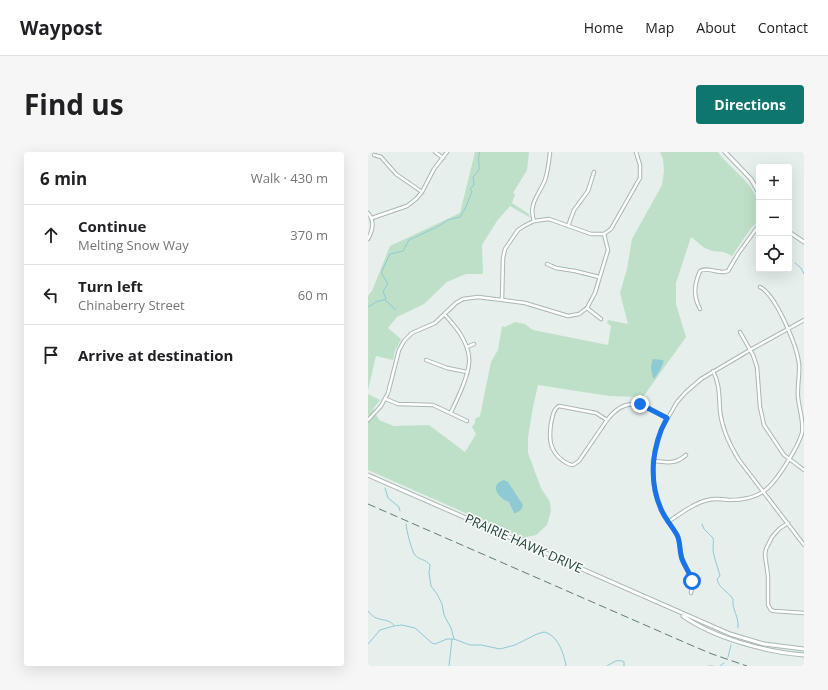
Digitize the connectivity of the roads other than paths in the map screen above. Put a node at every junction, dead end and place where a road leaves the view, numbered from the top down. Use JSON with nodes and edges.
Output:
{"nodes":[{"id":1,"x":435,"y":152,"type":"edge"},
{"id":2,"x":447,"y":152,"type":"edge"},
{"id":3,"x":550,"y":152,"type":"edge"},
{"id":4,"x":636,"y":152,"type":"edge"},
{"id":5,"x":724,"y":152,"type":"edge"},
{"id":6,"x":374,"y":155,"type":"dead end"},
{"id":7,"x":443,"y":158,"type":"junction"},
{"id":8,"x":594,"y":172,"type":"dead end"},
{"id":9,"x":756,"y":188,"type":"edge"},
{"id":10,"x":422,"y":192,"type":"junction"},
{"id":11,"x":368,"y":213,"type":"edge"},
{"id":12,"x":372,"y":218,"type":"junction"},
{"id":13,"x":534,"y":221,"type":"junction"},
{"id":14,"x":568,"y":226,"type":"junction"},
{"id":15,"x":756,"y":229,"type":"edge"},
{"id":16,"x":604,"y":234,"type":"junction"},
{"id":17,"x":792,"y":234,"type":"edge"},
{"id":18,"x":368,"y":239,"type":"edge"},
{"id":19,"x":804,"y":242,"type":"edge"},
{"id":20,"x":546,"y":264,"type":"dead end"},
{"id":21,"x":599,"y":278,"type":"junction"},
{"id":22,"x":760,"y":287,"type":"dead end"},
{"id":23,"x":502,"y":300,"type":"junction"},
{"id":24,"x":587,"y":308,"type":"junction"},
{"id":25,"x":700,"y":309,"type":"dead end"},
{"id":26,"x":445,"y":315,"type":"junction"},
{"id":27,"x":601,"y":319,"type":"dead end"},
{"id":28,"x":804,"y":320,"type":"edge"},
{"id":29,"x":788,"y":329,"type":"junction"},
{"id":30,"x":740,"y":332,"type":"dead end"},
{"id":31,"x":474,"y":344,"type":"dead end"},
{"id":32,"x":467,"y":347,"type":"junction"},
{"id":33,"x":750,"y":350,"type":"junction"},
{"id":34,"x":426,"y":360,"type":"dead end"},
{"id":35,"x":713,"y":371,"type":"junction"},
{"id":36,"x":467,"y":372,"type":"junction"},
{"id":37,"x":386,"y":399,"type":"junction"},
{"id":38,"x":451,"y":412,"type":"junction"},
{"id":39,"x":667,"y":418,"type":"junction"},
{"id":40,"x":368,"y":420,"type":"edge"},
{"id":41,"x":607,"y":420,"type":"junction"},
{"id":42,"x":467,"y":421,"type":"dead end"},
{"id":43,"x":803,"y":425,"type":"edge"},
{"id":44,"x":686,"y":455,"type":"dead end"},
{"id":45,"x":789,"y":459,"type":"junction"},
{"id":46,"x":654,"y":461,"type":"junction"},
{"id":47,"x":804,"y":470,"type":"edge"},
{"id":48,"x":368,"y":475,"type":"edge"},
{"id":49,"x":763,"y":492,"type":"junction"},
{"id":50,"x":668,"y":522,"type":"junction"},
{"id":51,"x":788,"y":523,"type":"junction"},
{"id":52,"x":804,"y":545,"type":"edge"},
{"id":53,"x":691,"y":593,"type":"dead end"},
{"id":54,"x":680,"y":613,"type":"junction"},
{"id":55,"x":804,"y":613,"type":"edge"},
{"id":56,"x":804,"y":649,"type":"edge"},
{"id":57,"x":804,"y":655,"type":"edge"}],
"edges":[{"from":1,"to":7,"type":"street"},
{"from":2,"to":7,"type":"street"},
{"from":3,"to":13,"type":"street"},
{"from":4,"to":16,"type":"street"},
{"from":5,"to":9,"type":"street"},
{"from":6,"to":10,"type":"street"},
{"from":7,"to":10,"type":"street"},
{"from":8,"to":14,"type":"street"},
{"from":10,"to":12,"type":"street"},
{"from":11,"to":12,"type":"street"},
{"from":12,"to":18,"type":"street"},
{"from":13,"to":14,"type":"street"},
{"from":13,"to":23,"type":"street"},
{"from":14,"to":16,"type":"street"},
{"from":15,"to":25,"type":"street"},
{"from":16,"to":21,"type":"street"},
{"from":17,"to":19,"type":"street"},
{"from":20,"to":21,"type":"street"},
{"from":21,"to":24,"type":"street"},
{"from":22,"to":29,"type":"street"},
{"from":23,"to":24,"type":"street"},
{"from":23,"to":26,"type":"street"},
{"from":24,"to":27,"type":"street"},
{"from":26,"to":32,"type":"street"},
{"from":26,"to":37,"type":"street"},
{"from":28,"to":29,"type":"street"},
{"from":29,"to":33,"type":"street"},
{"from":29,"to":43,"type":"street"},
{"from":30,"to":33,"type":"street"},
{"from":31,"to":32,"type":"street"},
{"from":32,"to":36,"type":"street"},
{"from":33,"to":35,"type":"street"},
{"from":33,"to":45,"type":"street"},
{"from":34,"to":36,"type":"street"},
{"from":35,"to":39,"type":"street"},
{"from":35,"to":49,"type":"street"},
{"from":36,"to":38,"type":"street"},
{"from":37,"to":38,"type":"street"},
{"from":37,"to":40,"type":"street"},
{"from":38,"to":42,"type":"street"},
{"from":39,"to":41,"type":"street"},
{"from":39,"to":46,"type":"street"},
{"from":41,"to":41,"type":"street"},
{"from":43,"to":45,"type":"street"},
{"from":44,"to":46,"type":"street"},
{"from":45,"to":47,"type":"street"},
{"from":45,"to":49,"type":"street"},
{"from":46,"to":50,"type":"street"},
{"from":48,"to":54,"type":"street","name":"PRAIRIE HAWK DRIVE"},
{"from":49,"to":50,"type":"street"},
{"from":49,"to":51,"type":"street"},
{"from":50,"to":53,"type":"street"},
{"from":51,"to":52,"type":"street"},
{"from":51,"to":55,"type":"street"},
{"from":54,"to":56,"type":"street","name":"PRAIRIE HAWK DRIVE"},
{"from":54,"to":57,"type":"street","name":"PRAIRIE HAWK DRIVE"}]}
